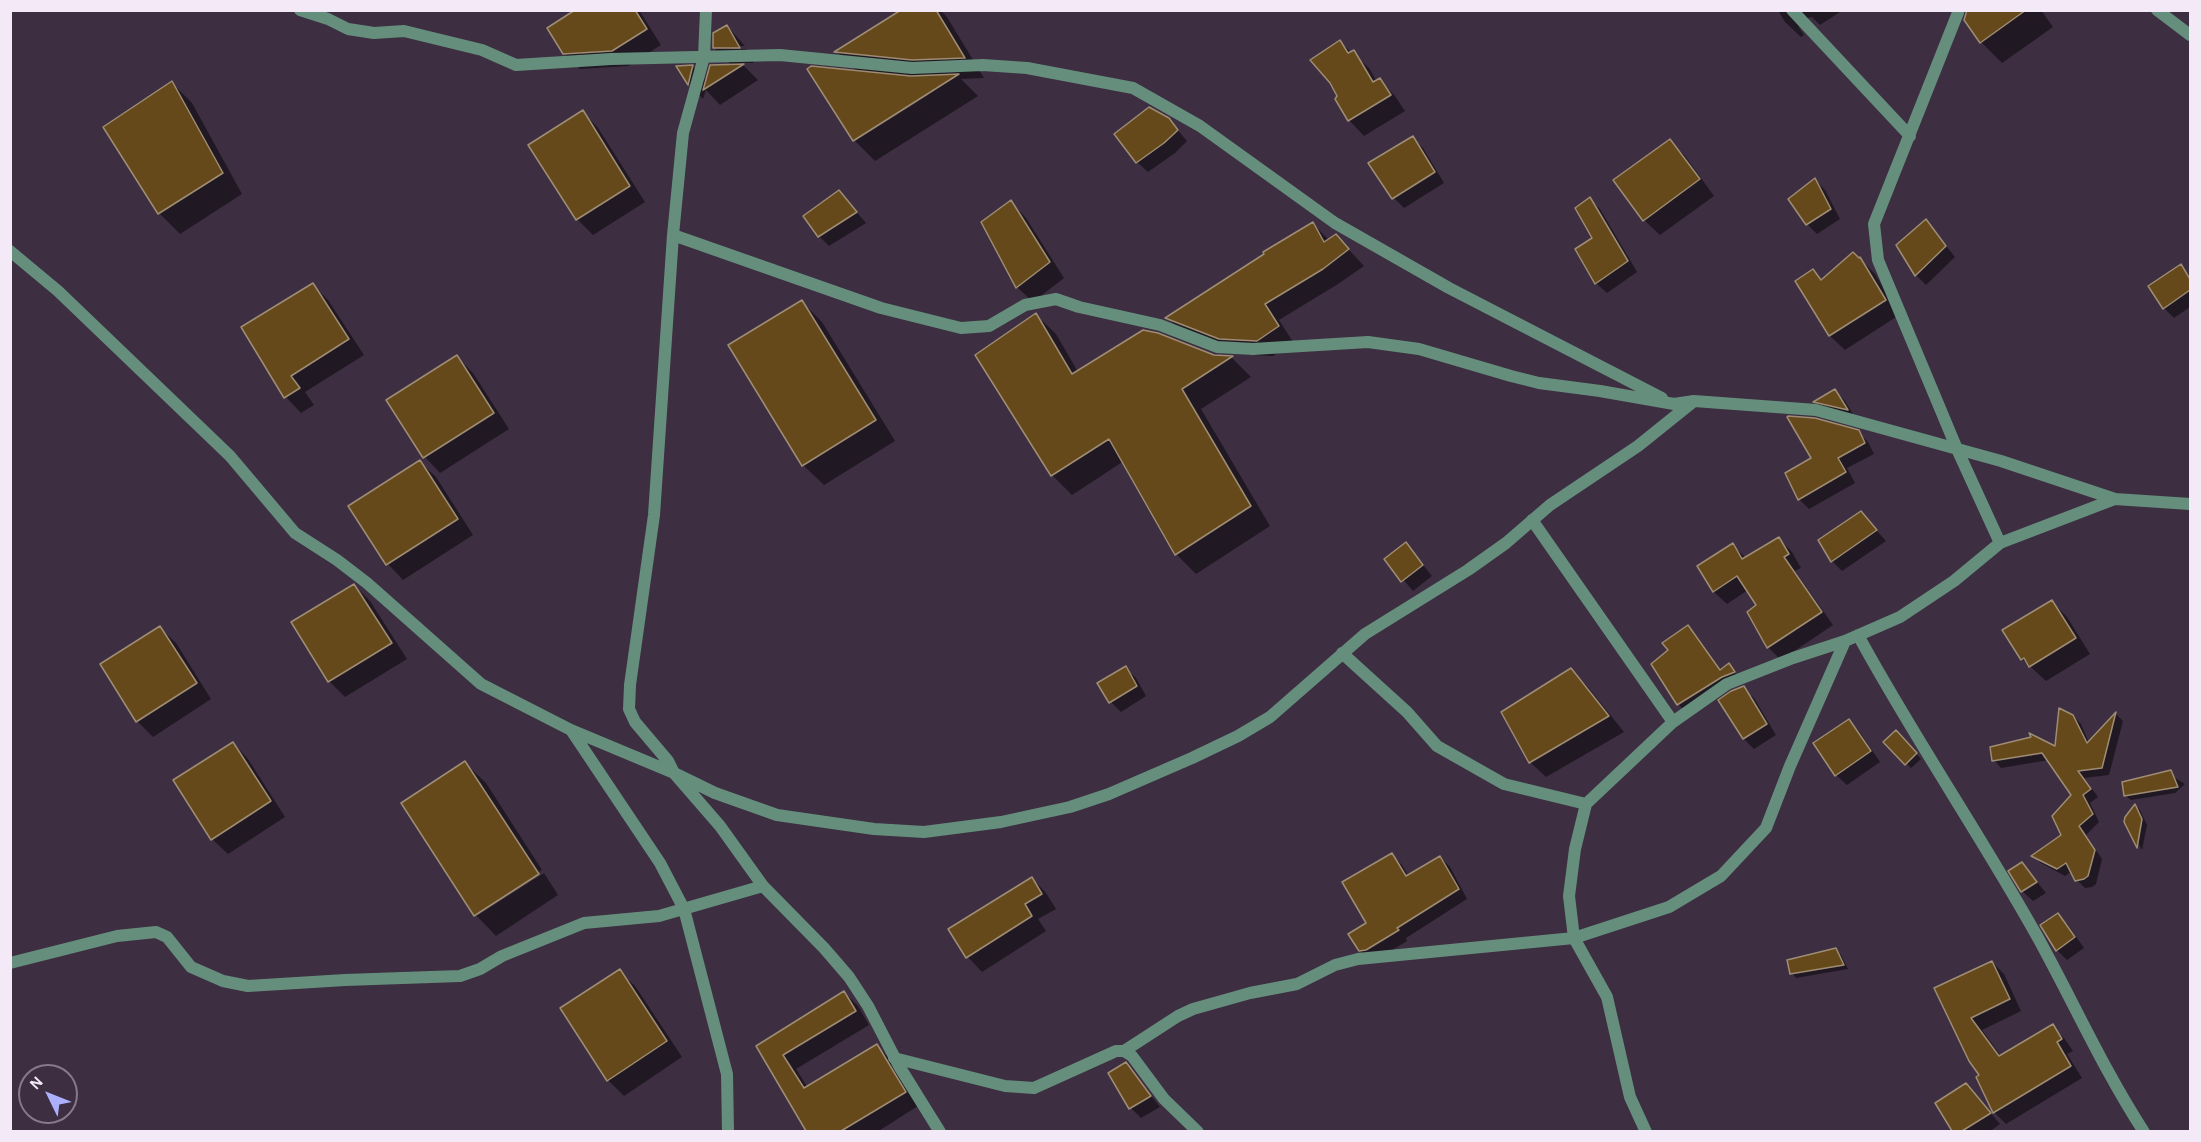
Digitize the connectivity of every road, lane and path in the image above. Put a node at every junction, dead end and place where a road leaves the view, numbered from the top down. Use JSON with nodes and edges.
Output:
{"nodes":[{"id":1,"x":300,"y":10,"type":"edge"},
{"id":2,"x":706,"y":10,"type":"edge"},
{"id":3,"x":1792,"y":10,"type":"edge"},
{"id":4,"x":1959,"y":10,"type":"edge"},
{"id":5,"x":2157,"y":10,"type":"edge"},
{"id":6,"x":2174,"y":10,"type":"edge"},
{"id":7,"x":2190,"y":35,"type":"edge"},
{"id":8,"x":704,"y":57,"type":"junction"},
{"id":9,"x":1910,"y":136,"type":"junction"},
{"id":10,"x":674,"y":234,"type":"junction"},
{"id":11,"x":10,"y":251,"type":"edge"},
{"id":12,"x":1694,"y":401,"type":"junction"},
{"id":13,"x":1674,"y":404,"type":"junction"},
{"id":14,"x":1957,"y":449,"type":"junction"},
{"id":15,"x":2115,"y":499,"type":"junction"},
{"id":16,"x":2190,"y":504,"type":"edge"},
{"id":17,"x":1532,"y":520,"type":"junction"},
{"id":18,"x":2000,"y":543,"type":"junction"},
{"id":19,"x":1858,"y":635,"type":"junction"},
{"id":20,"x":1845,"y":641,"type":"junction"},
{"id":21,"x":1342,"y":653,"type":"junction"},
{"id":22,"x":1673,"y":722,"type":"junction"},
{"id":23,"x":571,"y":730,"type":"junction"},
{"id":24,"x":674,"y":773,"type":"junction"},
{"id":25,"x":1586,"y":804,"type":"junction"},
{"id":26,"x":763,"y":886,"type":"junction"},
{"id":27,"x":684,"y":909,"type":"junction"},
{"id":28,"x":1574,"y":938,"type":"junction"},
{"id":29,"x":10,"y":963,"type":"edge"},
{"id":30,"x":1125,"y":1051,"type":"junction"},
{"id":31,"x":894,"y":1058,"type":"junction"},
{"id":32,"x":728,"y":1131,"type":"edge"},
{"id":33,"x":940,"y":1131,"type":"edge"},
{"id":34,"x":1198,"y":1131,"type":"edge"},
{"id":35,"x":1646,"y":1131,"type":"edge"},
{"id":36,"x":2144,"y":1131,"type":"edge"}],
"edges":[{"from":1,"to":8,"type":"street"},
{"from":2,"to":8,"type":"street"},
{"from":3,"to":9,"type":"street"},
{"from":4,"to":9,"type":"street"},
{"from":5,"to":7,"type":"street"},
{"from":6,"to":7,"type":"street"},
{"from":8,"to":10,"type":"street"},
{"from":8,"to":13,"type":"street"},
{"from":9,"to":14,"type":"street"},
{"from":10,"to":13,"type":"street"},
{"from":10,"to":24,"type":"street"},
{"from":11,"to":23,"type":"street"},
{"from":12,"to":13,"type":"street"},
{"from":12,"to":14,"type":"street"},
{"from":12,"to":17,"type":"street"},
{"from":14,"to":15,"type":"street"},
{"from":14,"to":18,"type":"street"},
{"from":15,"to":16,"type":"street"},
{"from":15,"to":18,"type":"street"},
{"from":17,"to":21,"type":"street"},
{"from":17,"to":22,"type":"street"},
{"from":18,"to":19,"type":"street"},
{"from":19,"to":20,"type":"street"},
{"from":19,"to":36,"type":"street"},
{"from":20,"to":22,"type":"street"},
{"from":20,"to":28,"type":"street"},
{"from":21,"to":24,"type":"street"},
{"from":21,"to":25,"type":"street"},
{"from":22,"to":25,"type":"street"},
{"from":23,"to":24,"type":"street"},
{"from":23,"to":27,"type":"street"},
{"from":24,"to":26,"type":"street"},
{"from":25,"to":28,"type":"street"},
{"from":26,"to":27,"type":"street"},
{"from":26,"to":31,"type":"street"},
{"from":27,"to":29,"type":"street"},
{"from":27,"to":32,"type":"street"},
{"from":28,"to":30,"type":"street"},
{"from":28,"to":35,"type":"street"},
{"from":30,"to":31,"type":"street"},
{"from":30,"to":34,"type":"street"},
{"from":31,"to":33,"type":"street"}]}
